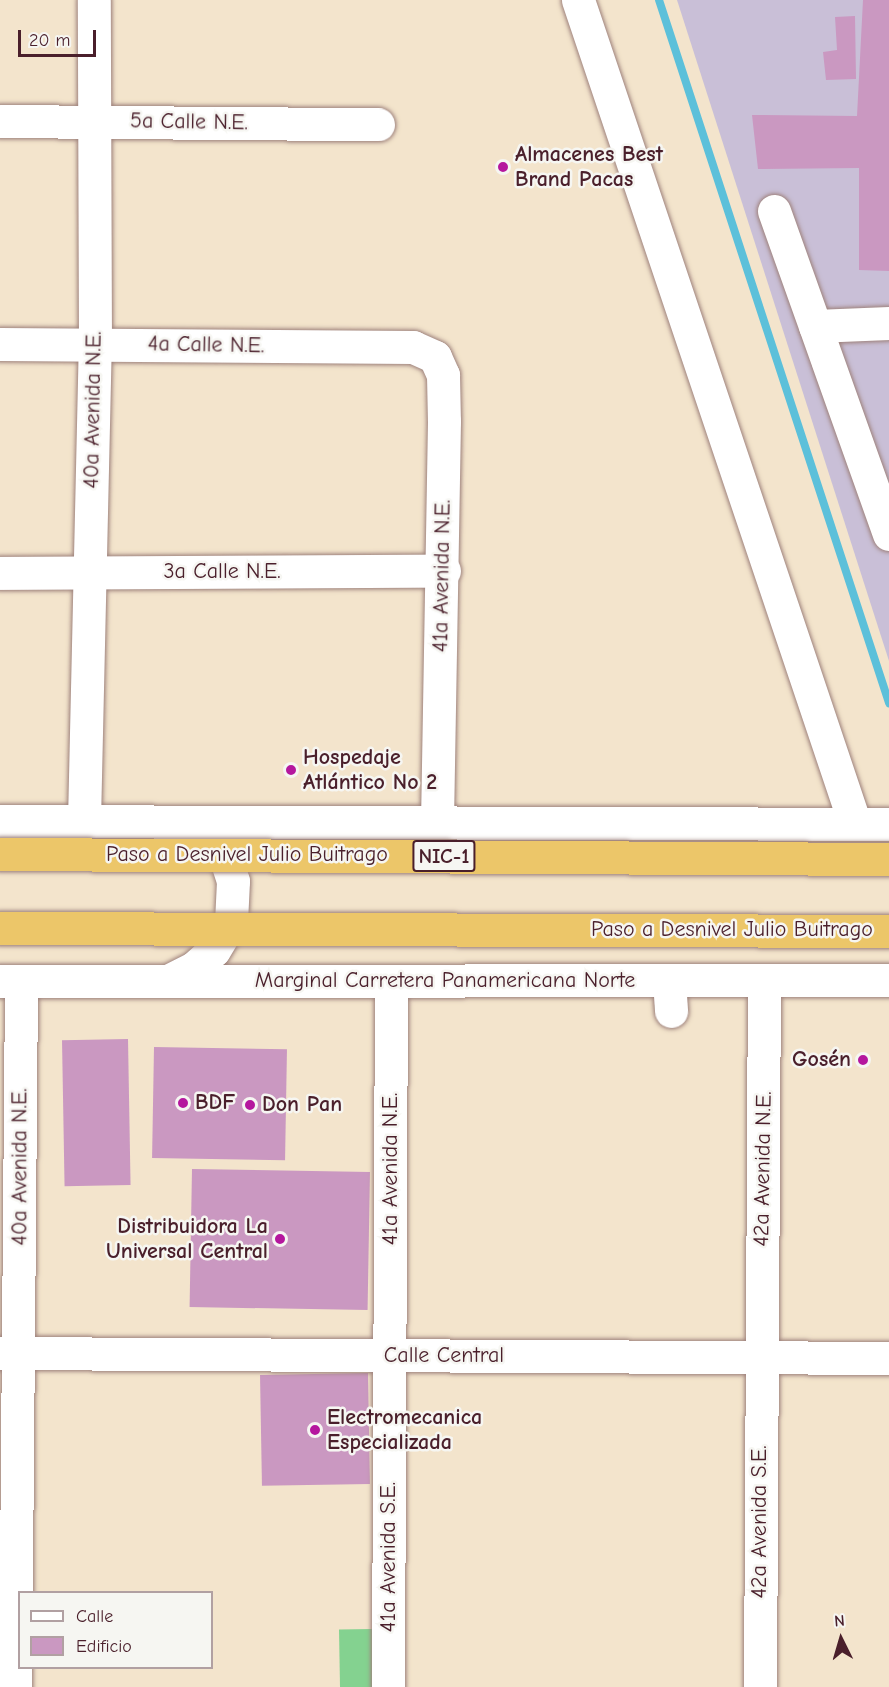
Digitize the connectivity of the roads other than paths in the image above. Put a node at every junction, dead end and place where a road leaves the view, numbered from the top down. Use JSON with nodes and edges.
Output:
{"nodes":[{"id":1,"x":94,"y":0,"type":"edge"},
{"id":2,"x":578,"y":0,"type":"edge"},
{"id":3,"x":0,"y":121,"type":"edge"},
{"id":4,"x":96,"y":121,"type":"junction"},
{"id":5,"x":378,"y":123,"type":"dead end"},
{"id":6,"x":774,"y":211,"type":"dead end"},
{"id":7,"x":889,"y":322,"type":"edge"},
{"id":8,"x":815,"y":326,"type":"junction"},
{"id":9,"x":0,"y":344,"type":"edge"},
{"id":10,"x":95,"y":344,"type":"junction"},
{"id":11,"x":413,"y":347,"type":"joint"},
{"id":12,"x":889,"y":534,"type":"edge"},
{"id":13,"x":444,"y":571,"type":"junction"},
{"id":14,"x":0,"y":573,"type":"edge"},
{"id":15,"x":89,"y":573,"type":"junction"},
{"id":16,"x":0,"y":821,"type":"edge"},
{"id":17,"x":84,"y":821,"type":"junction"},
{"id":18,"x":186,"y":821,"type":"junction"},
{"id":19,"x":437,"y":822,"type":"junction"},
{"id":20,"x":855,"y":824,"type":"junction"},
{"id":21,"x":889,"y":824,"type":"edge"},
{"id":22,"x":0,"y":854,"type":"edge"},
{"id":23,"x":889,"y":859,"type":"edge"},
{"id":24,"x":0,"y":928,"type":"edge"},
{"id":25,"x":889,"y":931,"type":"edge"},
{"id":26,"x":889,"y":980,"type":"edge"},
{"id":27,"x":11,"y":981,"type":"edge"},
{"id":28,"x":168,"y":981,"type":"junction"},
{"id":29,"x":764,"y":981,"type":"junction"},
{"id":30,"x":391,"y":982,"type":"junction"},
{"id":31,"x":9,"y":1353,"type":"edge"},
{"id":32,"x":390,"y":1356,"type":"junction"},
{"id":33,"x":761,"y":1358,"type":"junction"},
{"id":34,"x":889,"y":1358,"type":"edge"},
{"id":35,"x":15,"y":1687,"type":"edge"},
{"id":36,"x":388,"y":1687,"type":"edge"},
{"id":37,"x":760,"y":1687,"type":"edge"}],
"edges":[{"from":1,"to":4,"type":"street","name":"40a Avenida N.E."},
{"from":2,"to":20,"type":"street"},
{"from":3,"to":4,"type":"street","name":"5a Calle N.E."},
{"from":4,"to":5,"type":"street","name":"5a Calle N.E."},
{"from":4,"to":10,"type":"street","name":"40a Avenida N.E."},
{"from":6,"to":8,"type":"street"},
{"from":7,"to":8,"type":"street"},
{"from":8,"to":12,"type":"street"},
{"from":9,"to":10,"type":"street","name":"4a Calle N.E."},
{"from":10,"to":11,"type":"street","name":"4a Calle N.E."},
{"from":10,"to":15,"type":"street","name":"40a Avenida N.E."},
{"from":11,"to":13,"type":"street","name":"41a Avenida N.E."},
{"from":13,"to":15,"type":"street","name":"3a Calle N.E."},
{"from":13,"to":19,"type":"street","name":"41a Avenida N.E."},
{"from":14,"to":15,"type":"street","name":"3a Calle N.E."},
{"from":15,"to":17,"type":"street","name":"40a Avenida N.E."},
{"from":16,"to":17,"type":"street"},
{"from":17,"to":18,"type":"street"},
{"from":18,"to":19,"type":"street"},
{"from":18,"to":28,"type":"street"},
{"from":19,"to":20,"type":"street"},
{"from":20,"to":21,"type":"street"},
{"from":22,"to":23,"type":"highway","name":"Paso a Desnivel Julio Buitrago","number":"NIC-1","bridge":true},
{"from":24,"to":25,"type":"highway","name":"Paso a Desnivel Julio Buitrago","bridge":true},
{"from":26,"to":29,"type":"street","name":"Marginal Carretera Panamericana Norte"},
{"from":27,"to":28,"type":"street","name":"Marginal Carretera Panamericana Norte"},
{"from":27,"to":31,"type":"street","name":"40a Avenida N.E."},
{"from":28,"to":30,"type":"street","name":"Marginal Carretera Panamericana Norte"},
{"from":29,"to":30,"type":"street","name":"Marginal Carretera Panamericana Norte"},
{"from":29,"to":33,"type":"street","name":"42a Avenida N.E."},
{"from":30,"to":32,"type":"street","name":"41a Avenida N.E."},
{"from":31,"to":32,"type":"street","name":"Calle Central"},
{"from":31,"to":35,"type":"street","name":"40a Avenida N.E."},
{"from":32,"to":33,"type":"street","name":"Calle Central"},
{"from":32,"to":36,"type":"street","name":"41a Avenida S.E."},
{"from":33,"to":34,"type":"street","name":"Calle Central"},
{"from":33,"to":37,"type":"street","name":"42a Avenida S.E."}]}
